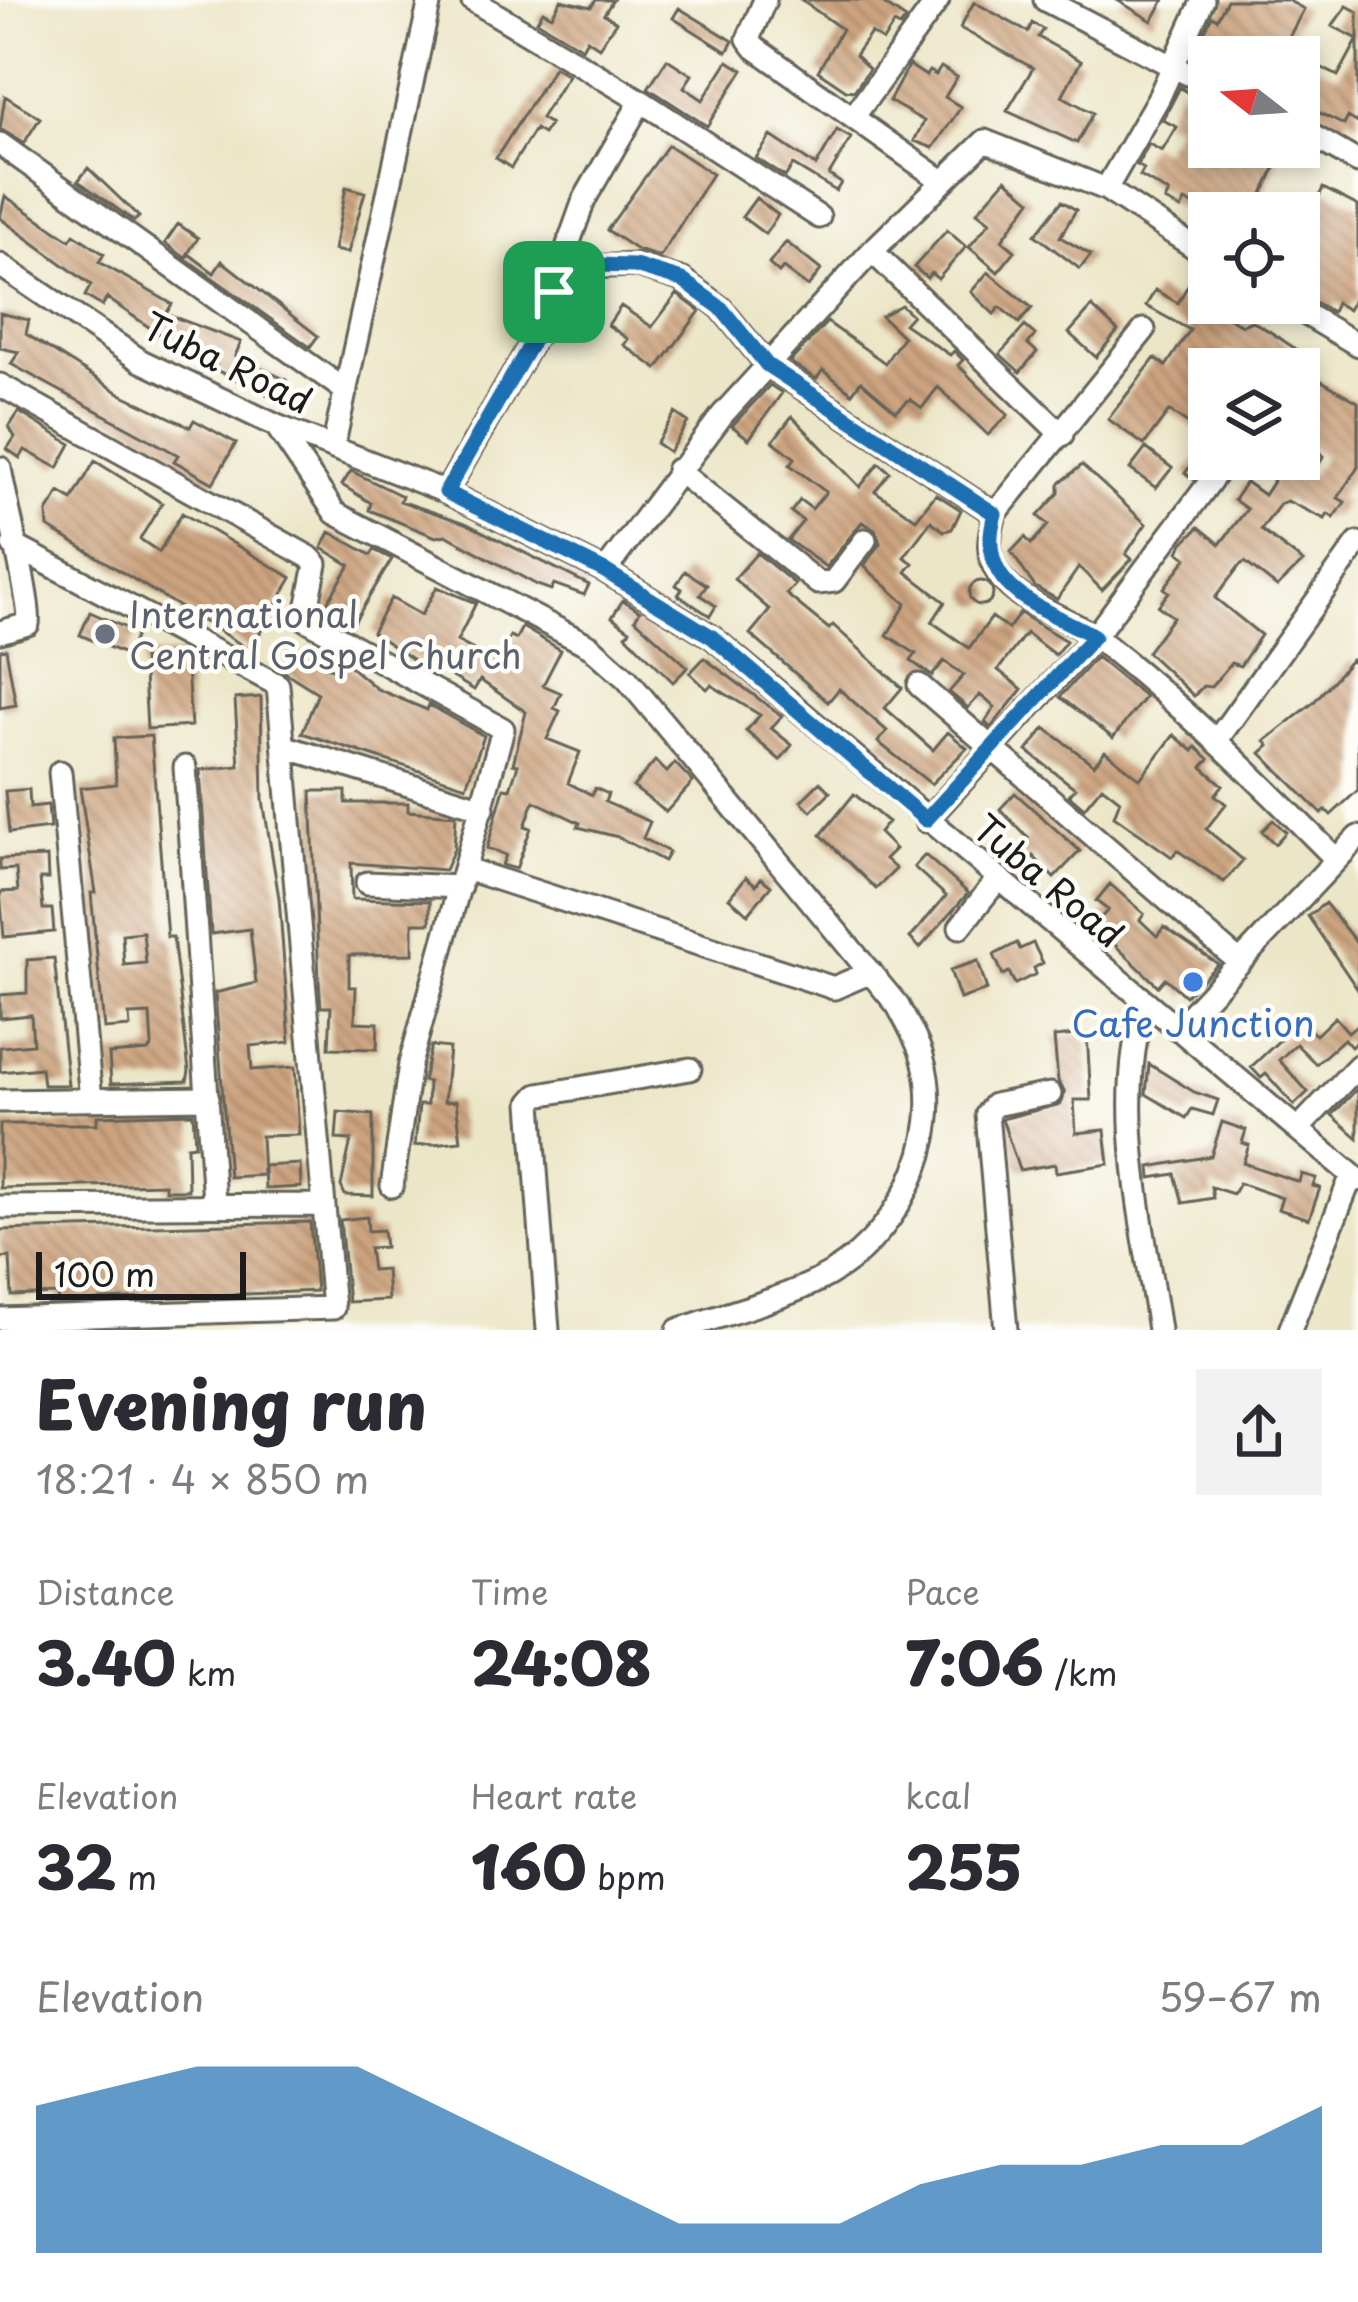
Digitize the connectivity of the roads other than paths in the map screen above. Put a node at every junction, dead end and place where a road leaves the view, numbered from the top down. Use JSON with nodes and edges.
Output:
{"nodes":[{"id":1,"x":430,"y":0,"type":"edge"},
{"id":2,"x":472,"y":0,"type":"edge"},
{"id":3,"x":765,"y":0,"type":"edge"},
{"id":4,"x":938,"y":0,"type":"edge"},
{"id":5,"x":1045,"y":0,"type":"edge"},
{"id":6,"x":1203,"y":0,"type":"edge"},
{"id":7,"x":1171,"y":67,"type":"junction"},
{"id":8,"x":1188,"y":76,"type":"edge"},
{"id":9,"x":641,"y":101,"type":"junction"},
{"id":10,"x":854,"y":116,"type":"junction"},
{"id":11,"x":1320,"y":140,"type":"edge"},
{"id":12,"x":0,"y":144,"type":"edge"},
{"id":13,"x":1358,"y":162,"type":"edge"},
{"id":14,"x":941,"y":180,"type":"junction"},
{"id":15,"x":1106,"y":189,"type":"junction"},
{"id":16,"x":819,"y":217,"type":"dead end"},
{"id":17,"x":1188,"y":242,"type":"edge"},
{"id":18,"x":872,"y":251,"type":"junction"},
{"id":19,"x":0,"y":265,"type":"edge"},
{"id":20,"x":563,"y":268,"type":"junction"},
{"id":21,"x":1320,"y":323,"type":"edge"},
{"id":22,"x":1144,"y":330,"type":"dead end"},
{"id":23,"x":1358,"y":345,"type":"edge"},
{"id":24,"x":767,"y":365,"type":"junction"},
{"id":25,"x":0,"y":385,"type":"edge"},
{"id":26,"x":346,"y":391,"type":"junction"},
{"id":27,"x":277,"y":426,"type":"junction"},
{"id":28,"x":1063,"y":435,"type":"junction"},
{"id":29,"x":333,"y":448,"type":"junction"},
{"id":30,"x":0,"y":469,"type":"edge"},
{"id":31,"x":677,"y":470,"type":"junction"},
{"id":32,"x":1211,"y":480,"type":"edge"},
{"id":33,"x":446,"y":492,"type":"junction"},
{"id":34,"x":995,"y":514,"type":"junction"},
{"id":35,"x":8,"y":540,"type":"edge"},
{"id":36,"x":865,"y":540,"type":"dead end"},
{"id":37,"x":1358,"y":543,"type":"edge"},
{"id":38,"x":605,"y":571,"type":"junction"},
{"id":39,"x":0,"y":632,"type":"edge"},
{"id":40,"x":1094,"y":636,"type":"junction"},
{"id":41,"x":919,"y":685,"type":"dead end"},
{"id":42,"x":1217,"y":740,"type":"junction"},
{"id":43,"x":286,"y":747,"type":"junction"},
{"id":44,"x":992,"y":749,"type":"junction"},
{"id":45,"x":185,"y":767,"type":"dead end"},
{"id":46,"x":60,"y":772,"type":"dead end"},
{"id":47,"x":483,"y":808,"type":"junction"},
{"id":48,"x":926,"y":820,"type":"junction"},
{"id":49,"x":1358,"y":837,"type":"edge"},
{"id":50,"x":1335,"y":858,"type":"junction"},
{"id":51,"x":463,"y":878,"type":"junction"},
{"id":52,"x":997,"y":880,"type":"junction"},
{"id":53,"x":367,"y":883,"type":"dead end"},
{"id":54,"x":960,"y":927,"type":"dead end"},
{"id":55,"x":1237,"y":960,"type":"junction"},
{"id":56,"x":871,"y":972,"type":"junction"},
{"id":57,"x":1145,"y":1002,"type":"junction"},
{"id":58,"x":1177,"y":1029,"type":"junction"},
{"id":59,"x":1358,"y":1066,"type":"edge"},
{"id":60,"x":690,"y":1069,"type":"dead end"},
{"id":61,"x":1051,"y":1094,"type":"dead end"},
{"id":62,"x":208,"y":1097,"type":"junction"},
{"id":63,"x":91,"y":1100,"type":"junction"},
{"id":64,"x":0,"y":1101,"type":"edge"},
{"id":65,"x":1298,"y":1129,"type":"junction"},
{"id":66,"x":1355,"y":1177,"type":"edge"},
{"id":67,"x":392,"y":1186,"type":"dead end"},
{"id":68,"x":214,"y":1202,"type":"junction"},
{"id":69,"x":324,"y":1205,"type":"junction"},
{"id":70,"x":0,"y":1208,"type":"edge"},
{"id":71,"x":0,"y":1319,"type":"edge"},
{"id":72,"x":548,"y":1330,"type":"edge"},
{"id":73,"x":678,"y":1330,"type":"edge"},
{"id":74,"x":1006,"y":1330,"type":"edge"},
{"id":75,"x":1159,"y":1330,"type":"edge"},
{"id":76,"x":1290,"y":1330,"type":"edge"}],
"edges":[{"from":1,"to":26,"type":"street"},
{"from":2,"to":9,"type":"street"},
{"from":3,"to":10,"type":"street"},
{"from":4,"to":10,"type":"street"},
{"from":5,"to":7,"type":"street"},
{"from":6,"to":7,"type":"street"},
{"from":7,"to":8,"type":"street"},
{"from":7,"to":15,"type":"street"},
{"from":9,"to":16,"type":"street"},
{"from":9,"to":20,"type":"street"},
{"from":10,"to":14,"type":"street"},
{"from":11,"to":13,"type":"street"},
{"from":12,"to":26,"type":"street"},
{"from":14,"to":15,"type":"street"},
{"from":14,"to":18,"type":"street"},
{"from":15,"to":17,"type":"street"},
{"from":18,"to":24,"type":"street"},
{"from":18,"to":28,"type":"street"},
{"from":19,"to":27,"type":"street","name":"Tuba Road"},
{"from":20,"to":24,"type":"street"},
{"from":20,"to":33,"type":"street"},
{"from":21,"to":23,"type":"street"},
{"from":22,"to":28,"type":"street"},
{"from":24,"to":31,"type":"street"},
{"from":24,"to":34,"type":"street"},
{"from":25,"to":47,"type":"street"},
{"from":26,"to":29,"type":"street"},
{"from":27,"to":29,"type":"street","name":"Tuba Road"},
{"from":27,"to":56,"type":"street"},
{"from":28,"to":34,"type":"street"},
{"from":29,"to":33,"type":"street","name":"Tuba Road"},
{"from":30,"to":35,"type":"street"},
{"from":31,"to":36,"type":"street"},
{"from":31,"to":38,"type":"street"},
{"from":32,"to":40,"type":"street"},
{"from":33,"to":38,"type":"street","name":"Tuba Road"},
{"from":34,"to":40,"type":"street"},
{"from":35,"to":39,"type":"street"},
{"from":35,"to":43,"type":"street"},
{"from":37,"to":42,"type":"street"},
{"from":38,"to":48,"type":"street","name":"Tuba Road"},
{"from":40,"to":42,"type":"street"},
{"from":40,"to":44,"type":"street"},
{"from":41,"to":44,"type":"street"},
{"from":42,"to":50,"type":"street"},
{"from":43,"to":47,"type":"street"},
{"from":43,"to":69,"type":"street"},
{"from":44,"to":48,"type":"street"},
{"from":44,"to":55,"type":"street"},
{"from":45,"to":62,"type":"street"},
{"from":46,"to":63,"type":"street"},
{"from":47,"to":51,"type":"street"},
{"from":48,"to":52,"type":"street","name":"Tuba Road"},
{"from":49,"to":50,"type":"street"},
{"from":50,"to":55,"type":"street"},
{"from":51,"to":53,"type":"street"},
{"from":51,"to":56,"type":"street"},
{"from":51,"to":67,"type":"street"},
{"from":52,"to":54,"type":"street"},
{"from":52,"to":57,"type":"street","name":"Tuba Road"},
{"from":55,"to":58,"type":"street"},
{"from":56,"to":73,"type":"street"},
{"from":57,"to":58,"type":"street","name":"Tuba Road"},
{"from":57,"to":75,"type":"street"},
{"from":58,"to":65,"type":"street","name":"Tuba Road"},
{"from":59,"to":65,"type":"street"},
{"from":60,"to":72,"type":"street"},
{"from":61,"to":74,"type":"street"},
{"from":62,"to":63,"type":"street"},
{"from":62,"to":68,"type":"street"},
{"from":63,"to":64,"type":"street"},
{"from":65,"to":66,"type":"street","name":"Tuba Road"},
{"from":66,"to":76,"type":"street"},
{"from":68,"to":69,"type":"street"},
{"from":68,"to":70,"type":"street"},
{"from":69,"to":71,"type":"street"}]}
